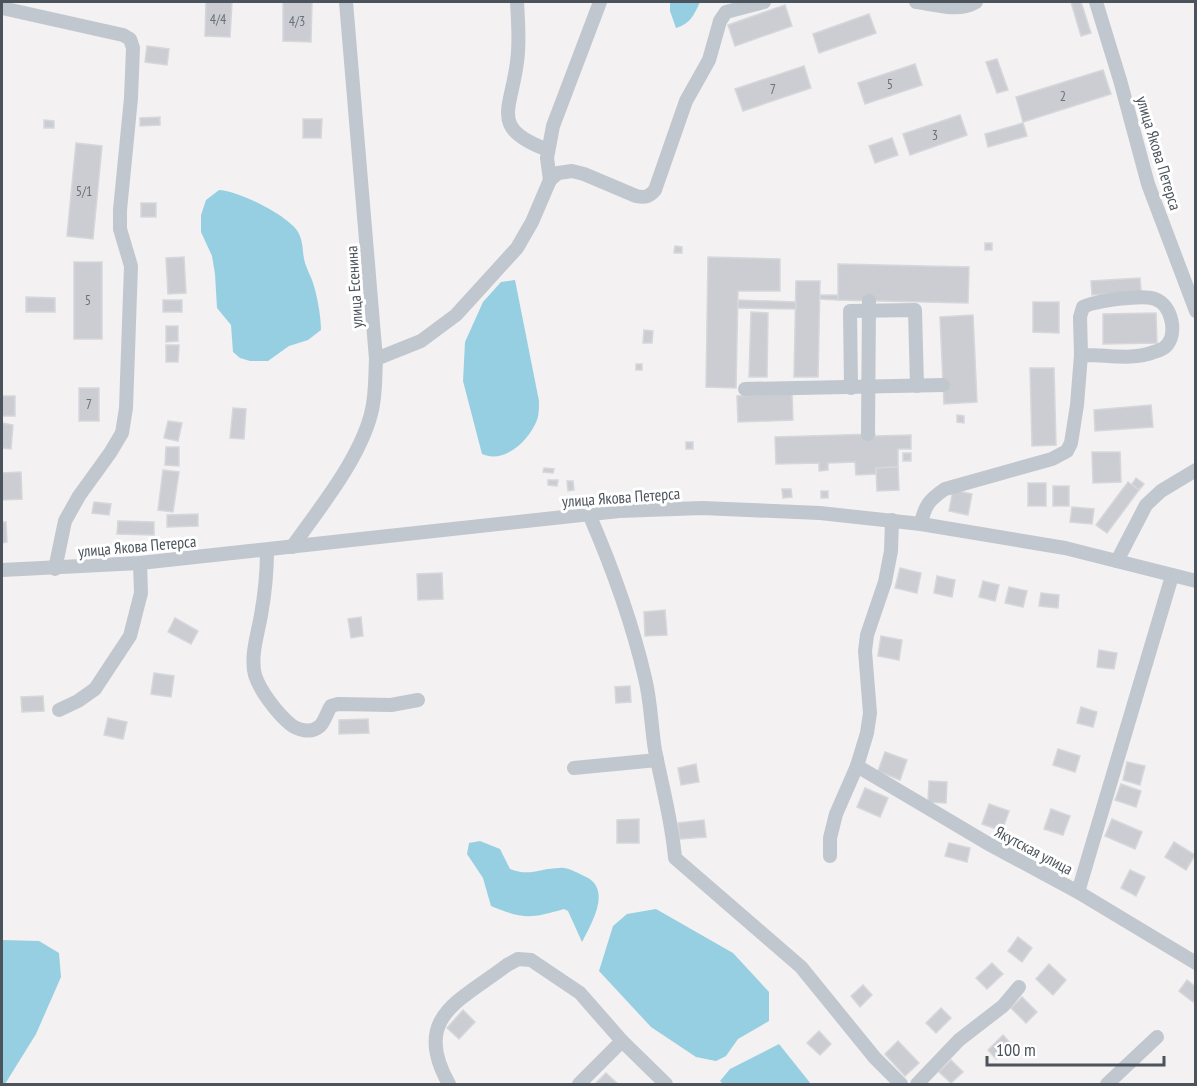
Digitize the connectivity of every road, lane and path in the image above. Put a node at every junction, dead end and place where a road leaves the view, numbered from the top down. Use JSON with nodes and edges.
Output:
{"nodes":[{"id":1,"x":346,"y":2,"type":"edge"},
{"id":2,"x":517,"y":2,"type":"edge"},
{"id":3,"x":600,"y":2,"type":"edge"},
{"id":4,"x":764,"y":2,"type":"edge"},
{"id":5,"x":916,"y":2,"type":"edge"},
{"id":6,"x":976,"y":2,"type":"edge"},
{"id":7,"x":1096,"y":2,"type":"edge"},
{"id":8,"x":2,"y":8,"type":"edge"},
{"id":9,"x":548,"y":150,"type":"junction"},
{"id":10,"x":550,"y":180,"type":"junction"},
{"id":11,"x":869,"y":306,"type":"junction"},
{"id":12,"x":1196,"y":311,"type":"edge"},
{"id":13,"x":1081,"y":355,"type":"junction"},
{"id":14,"x":376,"y":358,"type":"junction"},
{"id":15,"x":943,"y":385,"type":"dead end"},
{"id":16,"x":917,"y":386,"type":"junction"},
{"id":17,"x":851,"y":388,"type":"junction"},
{"id":18,"x":868,"y":388,"type":"junction"},
{"id":19,"x":745,"y":389,"type":"dead end"},
{"id":20,"x":868,"y":434,"type":"dead end"},
{"id":21,"x":1196,"y":470,"type":"edge"},
{"id":22,"x":589,"y":514,"type":"junction"},
{"id":23,"x":892,"y":520,"type":"junction"},
{"id":24,"x":921,"y":524,"type":"junction"},
{"id":25,"x":292,"y":548,"type":"junction"},
{"id":26,"x":267,"y":550,"type":"junction"},
{"id":27,"x":1117,"y":561,"type":"junction"},
{"id":28,"x":140,"y":563,"type":"junction"},
{"id":29,"x":55,"y":569,"type":"junction"},
{"id":30,"x":2,"y":570,"type":"edge"},
{"id":31,"x":1172,"y":576,"type":"junction"},
{"id":32,"x":1196,"y":581,"type":"edge"},
{"id":33,"x":418,"y":700,"type":"dead end"},
{"id":34,"x":59,"y":710,"type":"dead end"},
{"id":35,"x":657,"y":760,"type":"junction"},
{"id":36,"x":857,"y":766,"type":"junction"},
{"id":37,"x":574,"y":768,"type":"dead end"},
{"id":38,"x":830,"y":856,"type":"dead end"},
{"id":39,"x":1078,"y":892,"type":"junction"},
{"id":40,"x":1196,"y":963,"type":"edge"},
{"id":41,"x":1019,"y":987,"type":"dead end"},
{"id":42,"x":1157,"y":1037,"type":"dead end"},
{"id":43,"x":622,"y":1041,"type":"junction"},
{"id":44,"x":449,"y":1084,"type":"edge"},
{"id":45,"x":579,"y":1084,"type":"edge"},
{"id":46,"x":666,"y":1084,"type":"edge"},
{"id":47,"x":901,"y":1084,"type":"edge"},
{"id":48,"x":916,"y":1084,"type":"edge"},
{"id":49,"x":1107,"y":1084,"type":"edge"}],
"edges":[{"from":1,"to":14,"type":"street","name":"улица Есенина"},
{"from":2,"to":9,"type":"street"},
{"from":3,"to":9,"type":"street"},
{"from":4,"to":10,"type":"street"},
{"from":5,"to":6,"type":"street"},
{"from":7,"to":12,"type":"street","name":"улица Якова Петерса"},
{"from":8,"to":29,"type":"street"},
{"from":9,"to":10,"type":"street"},
{"from":10,"to":14,"type":"street"},
{"from":11,"to":16,"type":"street"},
{"from":11,"to":17,"type":"street"},
{"from":11,"to":18,"type":"street"},
{"from":13,"to":13,"type":"street"},
{"from":13,"to":24,"type":"street"},
{"from":14,"to":25,"type":"street","name":"улица Есенина"},
{"from":15,"to":16,"type":"street"},
{"from":16,"to":18,"type":"street"},
{"from":17,"to":18,"type":"street"},
{"from":17,"to":19,"type":"street"},
{"from":18,"to":20,"type":"street"},
{"from":21,"to":27,"type":"street"},
{"from":22,"to":23,"type":"street","name":"улица Якова Петерса"},
{"from":22,"to":25,"type":"street","name":"улица Якова Петерса"},
{"from":22,"to":35,"type":"street"},
{"from":23,"to":24,"type":"street","name":"улица Якова Петерса"},
{"from":23,"to":36,"type":"street"},
{"from":24,"to":27,"type":"street","name":"улица Якова Петерса"},
{"from":25,"to":26,"type":"street","name":"улица Якова Петерса"},
{"from":26,"to":28,"type":"street","name":"улица Якова Петерса"},
{"from":26,"to":33,"type":"street"},
{"from":27,"to":31,"type":"street","name":"улица Якова Петерса"},
{"from":28,"to":29,"type":"street","name":"улица Якова Петерса"},
{"from":28,"to":34,"type":"street"},
{"from":29,"to":30,"type":"street","name":"улица Якова Петерса"},
{"from":31,"to":32,"type":"street","name":"улица Якова Петерса"},
{"from":31,"to":39,"type":"street"},
{"from":35,"to":37,"type":"street"},
{"from":35,"to":47,"type":"street"},
{"from":36,"to":38,"type":"street"},
{"from":36,"to":39,"type":"street","name":"Якутская улица"},
{"from":39,"to":40,"type":"street","name":"Якутская улица"},
{"from":41,"to":48,"type":"street"},
{"from":42,"to":49,"type":"street"},
{"from":43,"to":44,"type":"street"},
{"from":43,"to":45,"type":"street"},
{"from":43,"to":46,"type":"street"}]}
